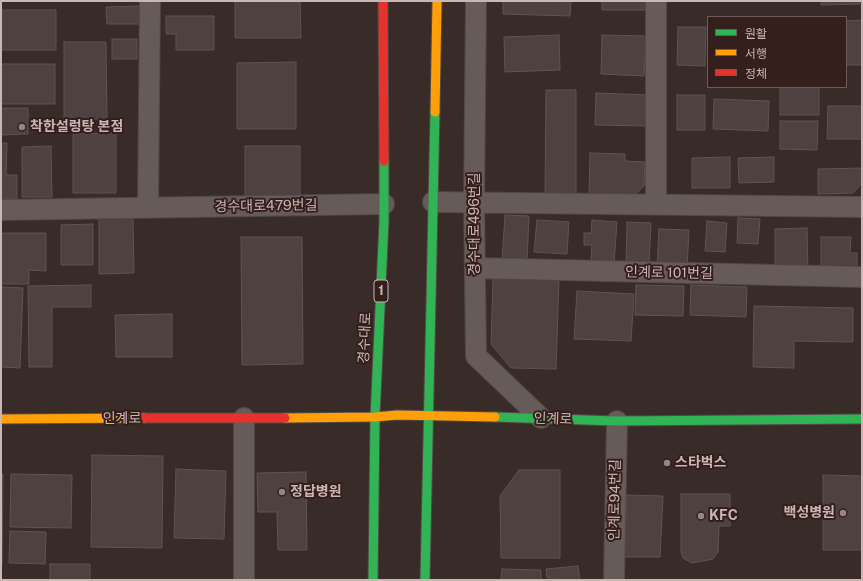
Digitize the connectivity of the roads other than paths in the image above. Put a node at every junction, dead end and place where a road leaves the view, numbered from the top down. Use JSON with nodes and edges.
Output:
{"nodes":[{"id":1,"x":150,"y":1,"type":"edge"},
{"id":2,"x":383,"y":1,"type":"edge"},
{"id":3,"x":437,"y":1,"type":"edge"},
{"id":4,"x":476,"y":1,"type":"edge"},
{"id":5,"x":656,"y":1,"type":"edge"},
{"id":6,"x":433,"y":202,"type":"junction"},
{"id":7,"x":474,"y":202,"type":"junction"},
{"id":8,"x":384,"y":204,"type":"junction"},
{"id":9,"x":656,"y":205,"type":"junction"},
{"id":10,"x":862,"y":207,"type":"edge"},
{"id":11,"x":148,"y":208,"type":"junction"},
{"id":12,"x":1,"y":210,"type":"edge"},
{"id":13,"x":475,"y":268,"type":"junction"},
{"id":14,"x":862,"y":277,"type":"edge"},
{"id":15,"x":429,"y":415,"type":"junction"},
{"id":16,"x":375,"y":417,"type":"junction"},
{"id":17,"x":244,"y":418,"type":"junction"},
{"id":18,"x":541,"y":418,"type":"junction"},
{"id":19,"x":1,"y":419,"type":"edge"},
{"id":20,"x":862,"y":419,"type":"edge"},
{"id":21,"x":617,"y":421,"type":"junction"},
{"id":22,"x":244,"y":580,"type":"edge"},
{"id":23,"x":373,"y":580,"type":"edge"},
{"id":24,"x":425,"y":580,"type":"edge"},
{"id":25,"x":614,"y":580,"type":"edge"}],
"edges":[{"from":1,"to":11,"type":"street"},
{"from":2,"to":8,"type":"main road","name":"경수대로","number":"1"},
{"from":3,"to":6,"type":"main road"},
{"from":4,"to":7,"type":"street","name":"경수대로496번길"},
{"from":5,"to":9,"type":"street"},
{"from":6,"to":7,"type":"street"},
{"from":6,"to":15,"type":"main road"},
{"from":7,"to":9,"type":"street"},
{"from":7,"to":13,"type":"street","name":"경수대로496번길"},
{"from":8,"to":11,"type":"street","name":"경수대로479번길"},
{"from":8,"to":16,"type":"main road","name":"경수대로","number":"1"},
{"from":9,"to":10,"type":"street"},
{"from":11,"to":12,"type":"street","name":"경수대로479번길"},
{"from":13,"to":14,"type":"street","name":"인계로 101번길"},
{"from":13,"to":18,"type":"street","name":"경수대로496번길"},
{"from":15,"to":16,"type":"main road","name":"인계로"},
{"from":15,"to":18,"type":"main road","name":"인계로"},
{"from":15,"to":24,"type":"main road"},
{"from":16,"to":17,"type":"main road","name":"인계로"},
{"from":16,"to":23,"type":"main road","name":"경수대로","number":"1"},
{"from":17,"to":19,"type":"main road","name":"인계로"},
{"from":17,"to":22,"type":"street"},
{"from":18,"to":21,"type":"main road","name":"인계로"},
{"from":20,"to":21,"type":"main road","name":"인계로"},
{"from":21,"to":25,"type":"street","name":"인계로94번길"}]}
